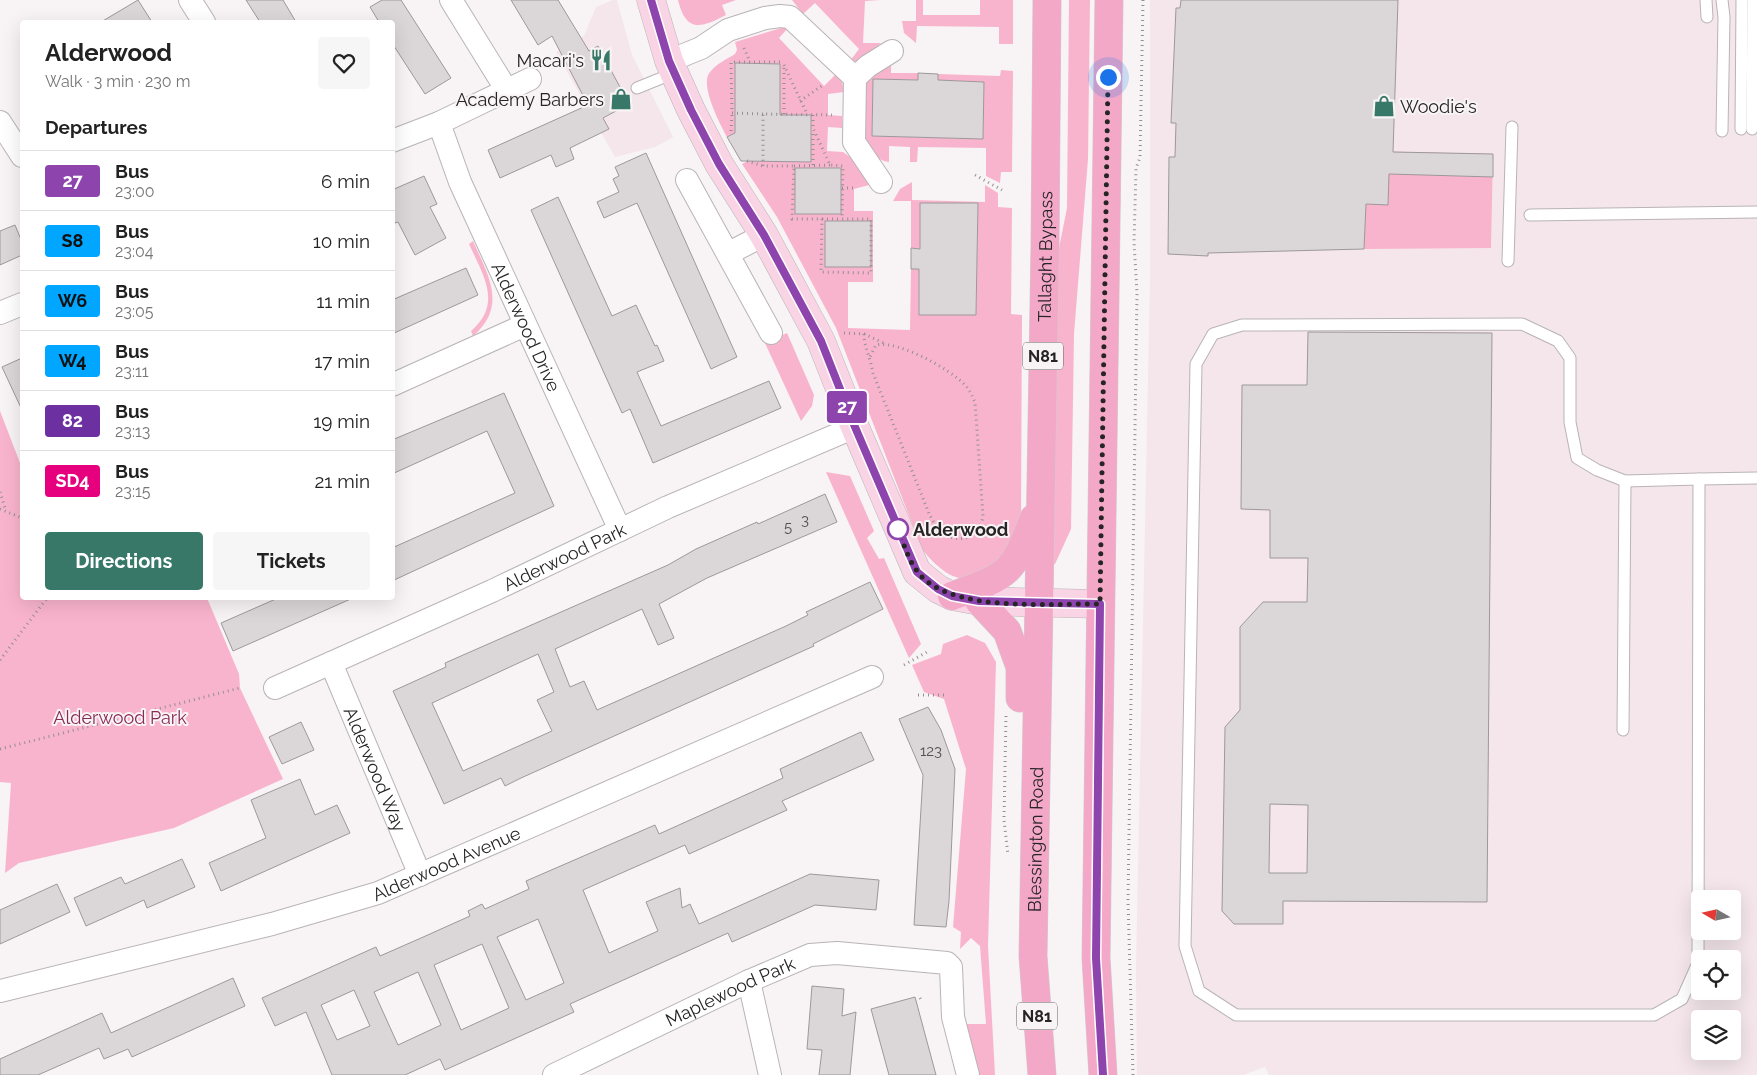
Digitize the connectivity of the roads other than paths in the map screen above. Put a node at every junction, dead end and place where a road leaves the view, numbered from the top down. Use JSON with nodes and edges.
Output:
{"nodes":[{"id":1,"x":190,"y":0,"type":"edge"},
{"id":2,"x":452,"y":0,"type":"edge"},
{"id":3,"x":651,"y":0,"type":"edge"},
{"id":4,"x":1033,"y":0,"type":"edge"},
{"id":5,"x":1046,"y":0,"type":"edge"},
{"id":6,"x":1108,"y":0,"type":"edge"},
{"id":7,"x":1706,"y":0,"type":"edge"},
{"id":8,"x":1722,"y":0,"type":"edge"},
{"id":9,"x":1742,"y":0,"type":"edge"},
{"id":10,"x":1753,"y":0,"type":"edge"},
{"id":11,"x":1707,"y":17,"type":"dead end"},
{"id":12,"x":203,"y":20,"type":"edge"},
{"id":13,"x":1046,"y":43,"type":"junction"},
{"id":14,"x":892,"y":52,"type":"dead end"},
{"id":15,"x":672,"y":67,"type":"junction"},
{"id":16,"x":855,"y":78,"type":"junction"},
{"id":17,"x":530,"y":79,"type":"dead end"},
{"id":18,"x":637,"y":88,"type":"dead end"},
{"id":19,"x":506,"y":89,"type":"junction"},
{"id":20,"x":0,"y":122,"type":"edge"},
{"id":21,"x":439,"y":123,"type":"junction"},
{"id":22,"x":1512,"y":127,"type":"dead end"},
{"id":23,"x":1722,"y":131,"type":"dead end"},
{"id":24,"x":395,"y":140,"type":"edge"},
{"id":25,"x":20,"y":153,"type":"edge"},
{"id":26,"x":687,"y":180,"type":"dead end"},
{"id":27,"x":881,"y":182,"type":"dead end"},
{"id":28,"x":1757,"y":212,"type":"edge"},
{"id":29,"x":1530,"y":215,"type":"dead end"},
{"id":30,"x":764,"y":235,"type":"junction"},
{"id":31,"x":729,"y":253,"type":"junction"},
{"id":32,"x":1508,"y":261,"type":"dead end"},
{"id":33,"x":20,"y":305,"type":"edge"},
{"id":34,"x":0,"y":313,"type":"edge"},
{"id":35,"x":525,"y":325,"type":"junction"},
{"id":36,"x":772,"y":334,"type":"dead end"},
{"id":37,"x":395,"y":384,"type":"edge"},
{"id":38,"x":855,"y":427,"type":"junction"},
{"id":39,"x":1757,"y":478,"type":"edge"},
{"id":40,"x":1698,"y":479,"type":"junction"},
{"id":41,"x":1625,"y":481,"type":"junction"},
{"id":42,"x":1041,"y":500,"type":"junction"},
{"id":43,"x":620,"y":530,"type":"junction"},
{"id":44,"x":952,"y":596,"type":"junction"},
{"id":45,"x":979,"y":601,"type":"junction"},
{"id":46,"x":1039,"y":603,"type":"junction"},
{"id":47,"x":1100,"y":604,"type":"junction"},
{"id":48,"x":331,"y":663,"type":"junction"},
{"id":49,"x":872,"y":677,"type":"dead end"},
{"id":50,"x":275,"y":688,"type":"dead end"},
{"id":51,"x":1623,"y":730,"type":"dead end"},
{"id":52,"x":420,"y":875,"type":"junction"},
{"id":53,"x":1033,"y":956,"type":"junction"},
{"id":54,"x":749,"y":981,"type":"junction"},
{"id":55,"x":0,"y":992,"type":"edge"},
{"id":56,"x":554,"y":1075,"type":"edge"},
{"id":57,"x":770,"y":1075,"type":"edge"},
{"id":58,"x":968,"y":1075,"type":"edge"},
{"id":59,"x":1042,"y":1075,"type":"edge"},
{"id":60,"x":1103,"y":1075,"type":"edge"}],
"edges":[{"from":1,"to":12,"type":"street"},
{"from":2,"to":19,"type":"street"},
{"from":3,"to":15,"type":"street"},
{"from":4,"to":13,"type":"main road"},
{"from":5,"to":13,"type":"main road","name":"Tallaght Bypass","number":"N81"},
{"from":6,"to":47,"type":"main road"},
{"from":7,"to":11,"type":"lane"},
{"from":8,"to":23,"type":"lane"},
{"from":9,"to":10,"type":"lane"},
{"from":13,"to":42,"type":"main road","name":"Tallaght Bypass","number":"N81"},
{"from":14,"to":16,"type":"street"},
{"from":15,"to":16,"type":"street"},
{"from":15,"to":18,"type":"lane"},
{"from":15,"to":30,"type":"street"},
{"from":16,"to":27,"type":"street"},
{"from":17,"to":19,"type":"street"},
{"from":19,"to":21,"type":"street"},
{"from":20,"to":25,"type":"street"},
{"from":21,"to":24,"type":"street"},
{"from":21,"to":35,"type":"street","name":"Alderwood Drive"},
{"from":22,"to":32,"type":"lane"},
{"from":26,"to":31,"type":"street"},
{"from":28,"to":29,"type":"lane"},
{"from":30,"to":31,"type":"street"},
{"from":30,"to":38,"type":"street"},
{"from":31,"to":36,"type":"street"},
{"from":33,"to":34,"type":"street"},
{"from":35,"to":37,"type":"street"},
{"from":35,"to":43,"type":"street","name":"Alderwood Drive"},
{"from":38,"to":43,"type":"street","name":"Alderwood Park"},
{"from":38,"to":44,"type":"street"},
{"from":39,"to":40,"type":"lane"},
{"from":40,"to":41,"type":"lane"},
{"from":40,"to":41,"type":"lane"},
{"from":41,"to":51,"type":"lane"},
{"from":42,"to":44,"type":"main road"},
{"from":42,"to":46,"type":"main road","name":"Tallaght Bypass","number":"N81"},
{"from":43,"to":48,"type":"street","name":"Alderwood Park"},
{"from":44,"to":45,"type":"street"},
{"from":45,"to":46,"type":"street"},
{"from":45,"to":53,"type":"main road"},
{"from":46,"to":47,"type":"street"},
{"from":46,"to":53,"type":"main road","name":"Blessington Road","number":"N81"},
{"from":47,"to":60,"type":"main road"},
{"from":48,"to":50,"type":"street","name":"Alderwood Park"},
{"from":48,"to":52,"type":"street","name":"Alderwood Way"},
{"from":49,"to":52,"type":"street","name":"Alderwood Avenue"},
{"from":52,"to":55,"type":"street","name":"Alderwood Avenue"},
{"from":53,"to":59,"type":"main road","name":"Blessington Road","number":"N81"},
{"from":54,"to":56,"type":"street","name":"Maplewood Park"},
{"from":54,"to":57,"type":"street"},
{"from":54,"to":58,"type":"street","name":"Maplewood Park"}]}
